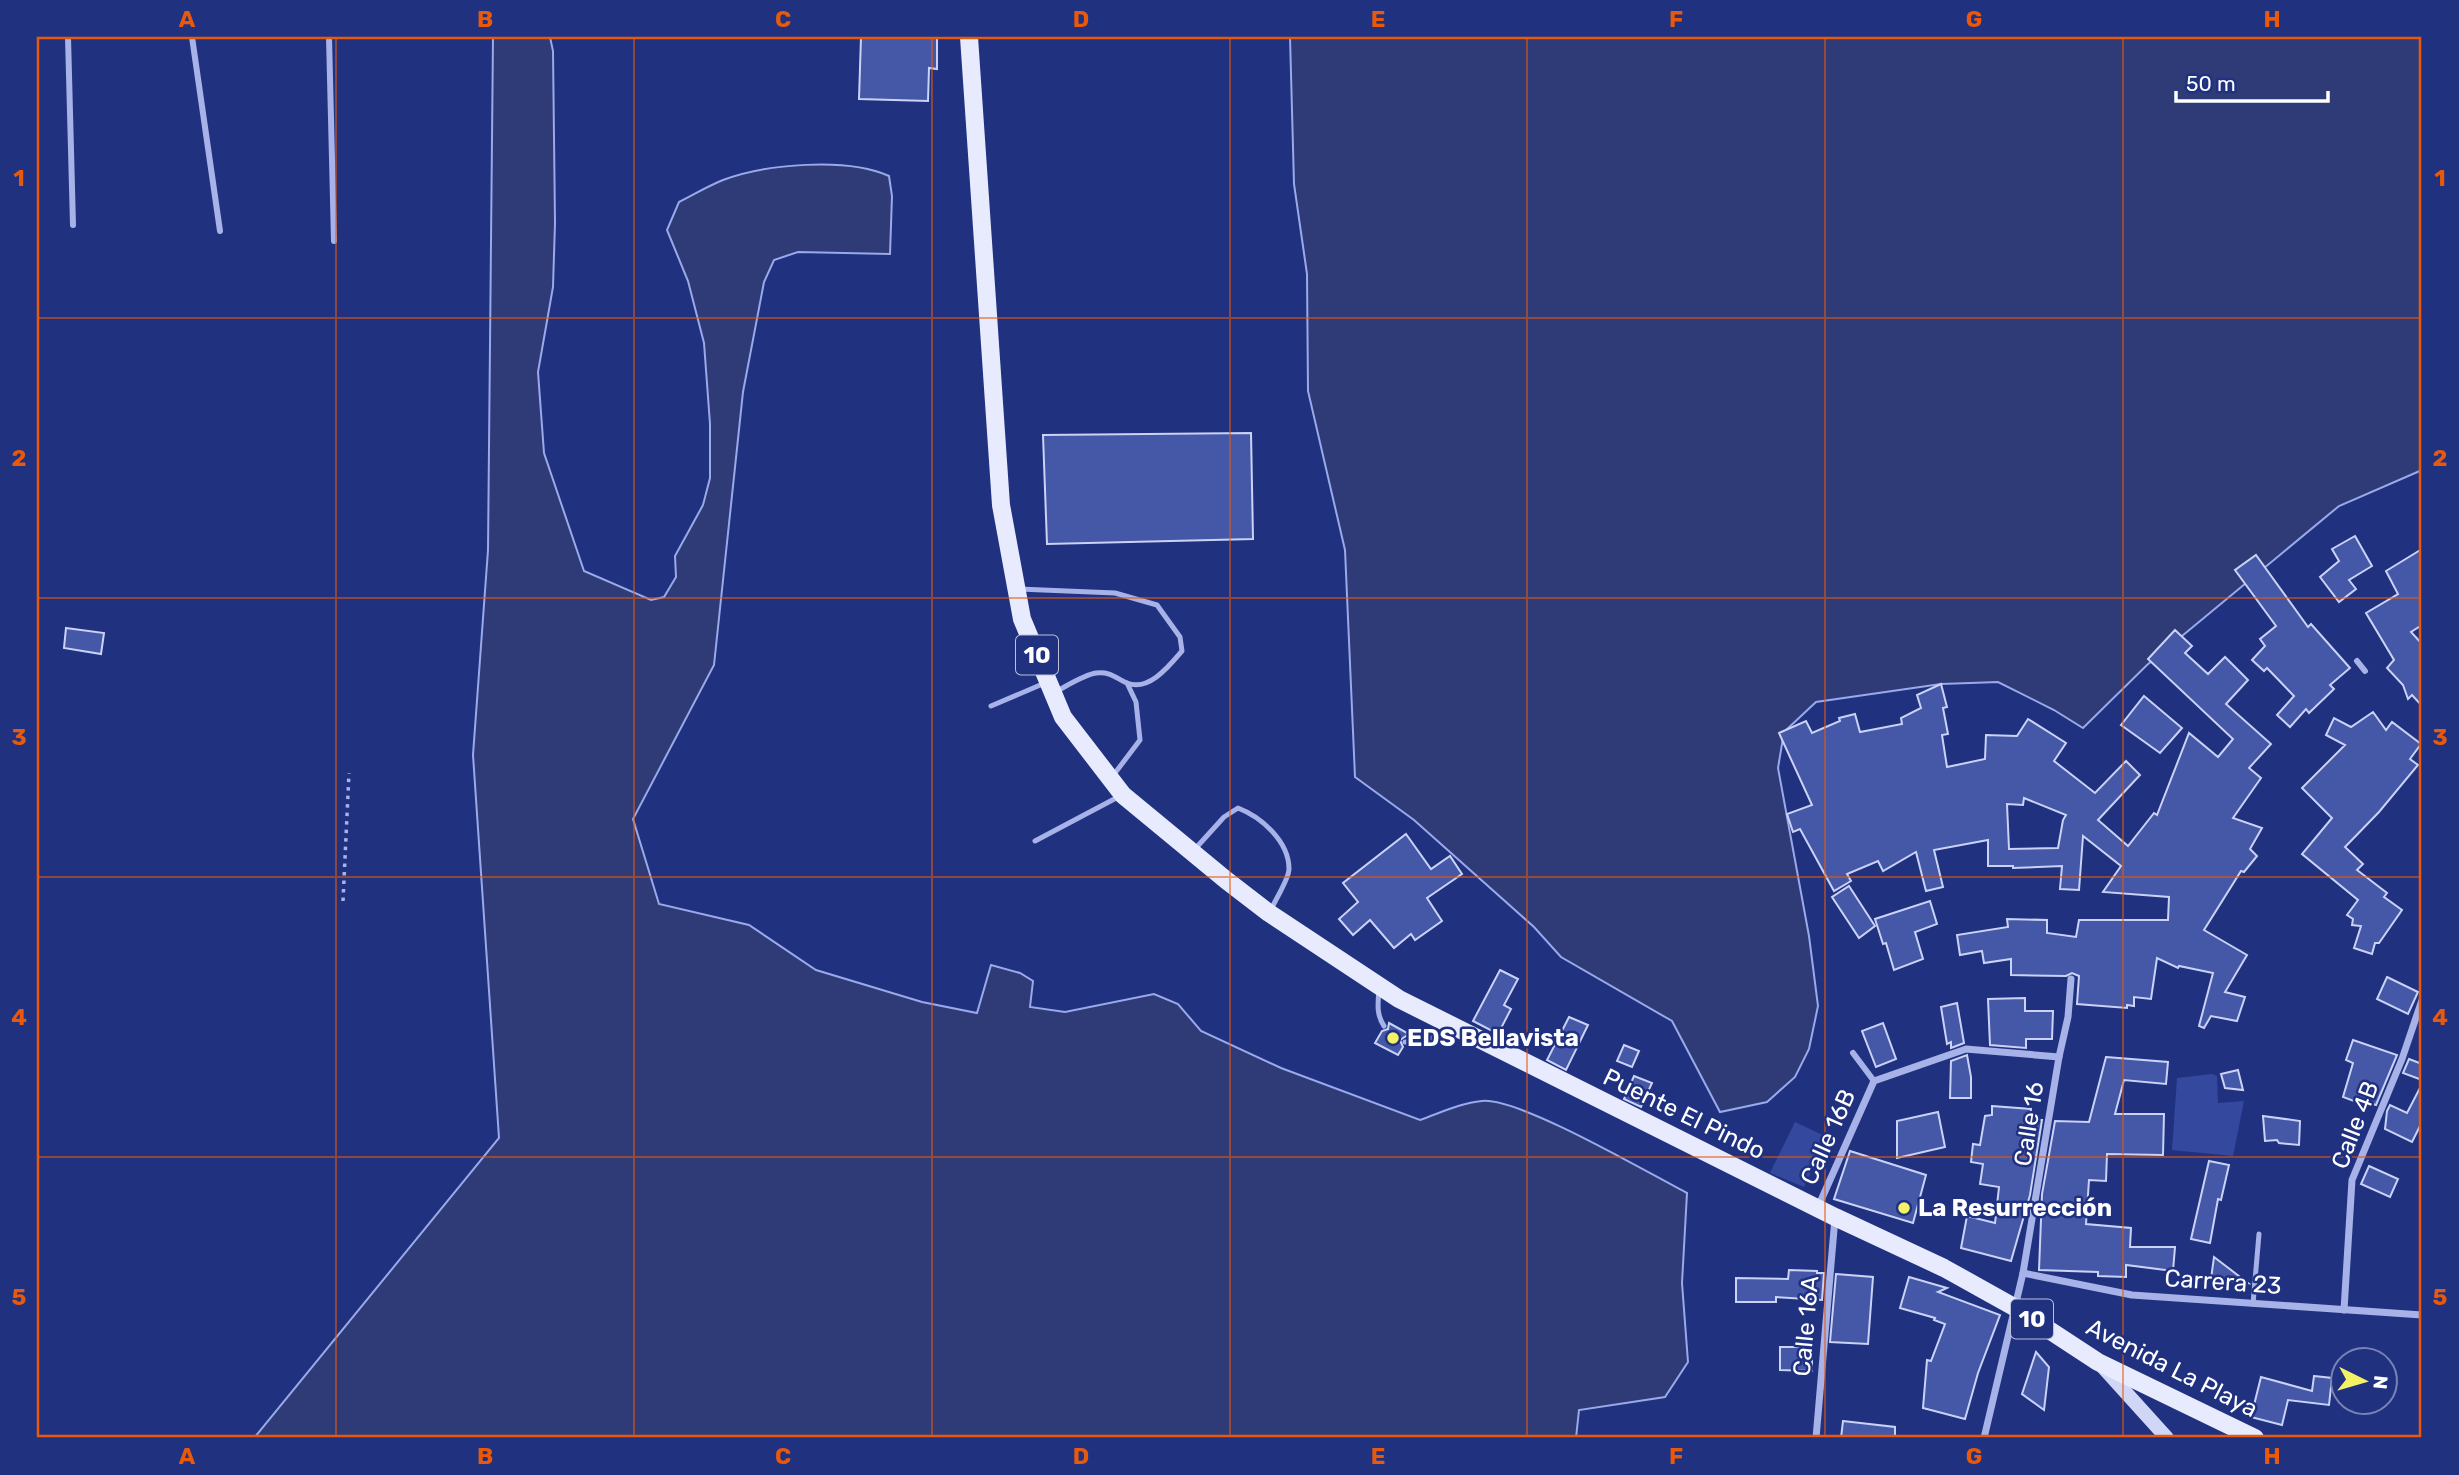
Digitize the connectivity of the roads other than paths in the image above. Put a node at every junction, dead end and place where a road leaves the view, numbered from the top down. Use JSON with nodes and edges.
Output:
{"nodes":[{"id":1,"x":68,"y":37,"type":"edge"},
{"id":2,"x":192,"y":37,"type":"edge"},
{"id":3,"x":329,"y":37,"type":"edge"},
{"id":4,"x":969,"y":37,"type":"edge"},
{"id":5,"x":73,"y":225,"type":"dead end"},
{"id":6,"x":220,"y":231,"type":"dead end"},
{"id":7,"x":334,"y":241,"type":"dead end"},
{"id":8,"x":1016,"y":589,"type":"junction"},
{"id":9,"x":2357,"y":660,"type":"dead end"},
{"id":10,"x":2365,"y":671,"type":"dead end"},
{"id":11,"x":1127,"y":683,"type":"junction"},
{"id":12,"x":1050,"y":687,"type":"junction"},
{"id":13,"x":991,"y":706,"type":"dead end"},
{"id":14,"x":1111,"y":779,"type":"junction"},
{"id":15,"x":1123,"y":795,"type":"junction"},
{"id":16,"x":1035,"y":841,"type":"dead end"},
{"id":17,"x":1192,"y":853,"type":"junction"},
{"id":18,"x":1269,"y":913,"type":"junction"},
{"id":19,"x":2071,"y":979,"type":"dead end"},
{"id":20,"x":1379,"y":986,"type":"junction"},
{"id":21,"x":2422,"y":1000,"type":"edge"},
{"id":22,"x":1384,"y":1026,"type":"dead end"},
{"id":23,"x":1459,"y":1030,"type":"junction"},
{"id":24,"x":1405,"y":1041,"type":"dead end"},
{"id":25,"x":1853,"y":1053,"type":"dead end"},
{"id":26,"x":2059,"y":1057,"type":"junction"},
{"id":27,"x":1874,"y":1081,"type":"junction"},
{"id":28,"x":1812,"y":1205,"type":"junction"},
{"id":29,"x":1835,"y":1217,"type":"junction"},
{"id":30,"x":2259,"y":1234,"type":"dead end"},
{"id":31,"x":2022,"y":1273,"type":"junction"},
{"id":32,"x":2253,"y":1304,"type":"junction"},
{"id":33,"x":2014,"y":1307,"type":"junction"},
{"id":34,"x":2344,"y":1310,"type":"junction"},
{"id":35,"x":2422,"y":1315,"type":"edge"},
{"id":36,"x":2098,"y":1362,"type":"junction"},
{"id":37,"x":1816,"y":1438,"type":"edge"},
{"id":38,"x":1984,"y":1438,"type":"edge"},
{"id":39,"x":2167,"y":1438,"type":"edge"},
{"id":40,"x":2255,"y":1438,"type":"edge"}],
"edges":[{"from":1,"to":5,"type":"street"},
{"from":2,"to":6,"type":"street"},
{"from":3,"to":7,"type":"street"},
{"from":4,"to":8,"type":"main road","number":"10"},
{"from":8,"to":11,"type":"lane"},
{"from":8,"to":12,"type":"main road","number":"10"},
{"from":9,"to":10,"type":"street"},
{"from":11,"to":12,"type":"lane"},
{"from":11,"to":14,"type":"lane"},
{"from":12,"to":13,"type":"lane"},
{"from":12,"to":14,"type":"main road","number":"10"},
{"from":14,"to":15,"type":"main road","number":"10"},
{"from":15,"to":16,"type":"lane"},
{"from":15,"to":17,"type":"main road","number":"10"},
{"from":17,"to":18,"type":"main road","number":"10"},
{"from":17,"to":18,"type":"lane"},
{"from":18,"to":20,"type":"main road","number":"10"},
{"from":19,"to":26,"type":"street","name":"Calle 16"},
{"from":20,"to":22,"type":"lane"},
{"from":20,"to":23,"type":"main road","number":"10"},
{"from":21,"to":34,"type":"street","name":"Calle 4B"},
{"from":23,"to":24,"type":"lane"},
{"from":23,"to":28,"type":"main road","name":"Puente El Pindo","number":"10"},
{"from":25,"to":27,"type":"street"},
{"from":26,"to":27,"type":"street"},
{"from":26,"to":31,"type":"street","name":"Calle 16"},
{"from":27,"to":28,"type":"street","name":"Calle 16B"},
{"from":28,"to":29,"type":"main road","name":"Avenida La Playa","number":"10"},
{"from":29,"to":33,"type":"main road","name":"Avenida La Playa","number":"10"},
{"from":29,"to":37,"type":"street","name":"Calle 16A"},
{"from":30,"to":32,"type":"lane"},
{"from":31,"to":32,"type":"street","name":"Carrera 23"},
{"from":31,"to":33,"type":"street","name":"Calle 16"},
{"from":32,"to":34,"type":"street","name":"Carrera 23"},
{"from":33,"to":36,"type":"main road","name":"Avenida La Playa","number":"10"},
{"from":33,"to":38,"type":"street","name":"Calle 16"},
{"from":34,"to":35,"type":"street","name":"Carrera 23"},
{"from":36,"to":39,"type":"main road"},
{"from":36,"to":40,"type":"main road","name":"Avenida La Playa","number":"10"}]}
